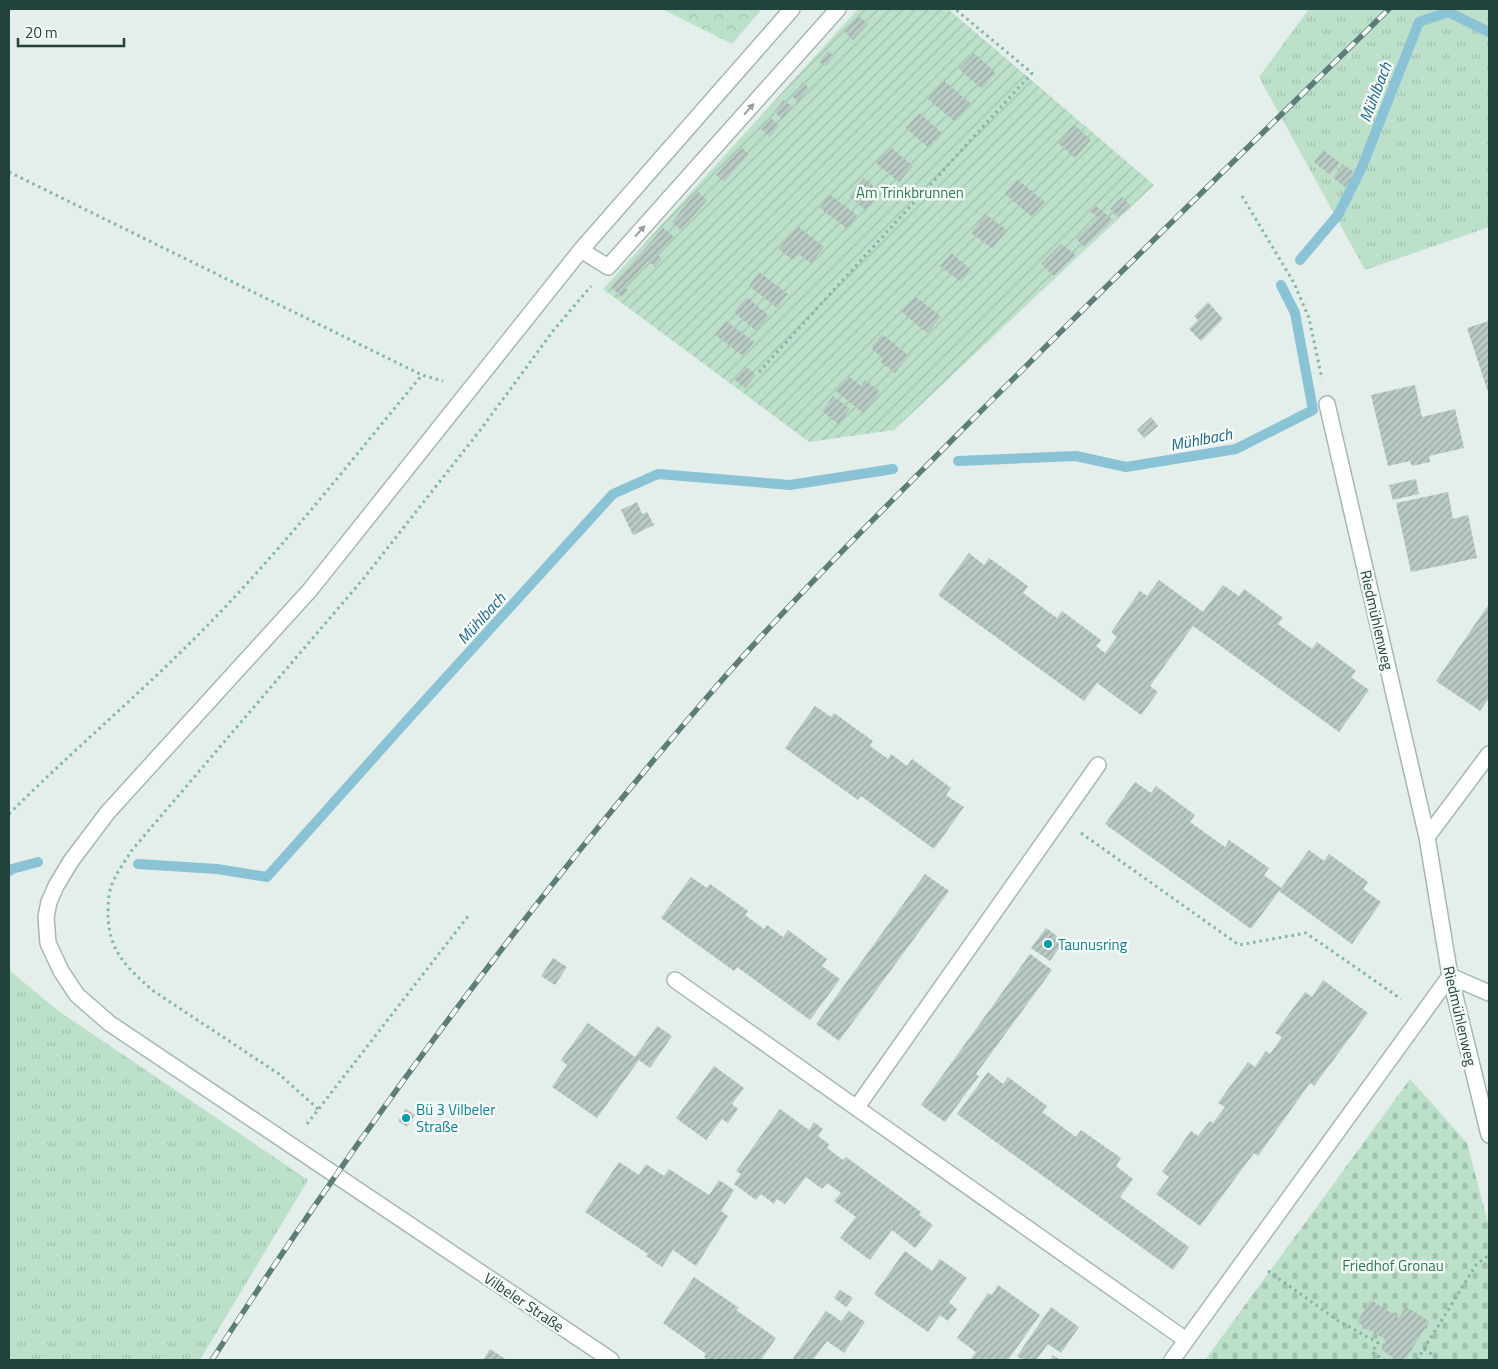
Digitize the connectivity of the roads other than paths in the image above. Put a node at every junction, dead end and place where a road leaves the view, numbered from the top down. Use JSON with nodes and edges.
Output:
{"nodes":[{"id":1,"x":792,"y":9,"type":"edge"},
{"id":2,"x":838,"y":9,"type":"edge"},
{"id":3,"x":580,"y":250,"type":"junction"},
{"id":4,"x":1327,"y":404,"type":"road end"},
{"id":5,"x":1489,"y":754,"type":"edge"},
{"id":6,"x":1098,"y":766,"type":"dead end"},
{"id":7,"x":1427,"y":837,"type":"junction"},
{"id":8,"x":1450,"y":976,"type":"junction"},
{"id":9,"x":675,"y":980,"type":"dead end"},
{"id":10,"x":1489,"y":993,"type":"edge"},
{"id":11,"x":857,"y":1107,"type":"junction"},
{"id":12,"x":1489,"y":1135,"type":"edge"},
{"id":13,"x":1186,"y":1340,"type":"junction"},
{"id":14,"x":611,"y":1360,"type":"edge"},
{"id":15,"x":1172,"y":1360,"type":"edge"}],
"edges":[{"from":1,"to":3,"type":"street","name":"Vilbeler Straße"},
{"from":3,"to":2,"type":"street","one_way":true},
{"from":3,"to":14,"type":"street","name":"Vilbeler Straße"},
{"from":4,"to":7,"type":"street","name":"Riedmühlenweg"},
{"from":5,"to":7,"type":"street"},
{"from":6,"to":11,"type":"street"},
{"from":7,"to":8,"type":"street","name":"Riedmühlenweg"},
{"from":8,"to":10,"type":"street"},
{"from":8,"to":12,"type":"street","name":"Riedmühlenweg"},
{"from":8,"to":13,"type":"street"},
{"from":9,"to":11,"type":"street"},
{"from":11,"to":13,"type":"street"},
{"from":13,"to":15,"type":"street"}]}
